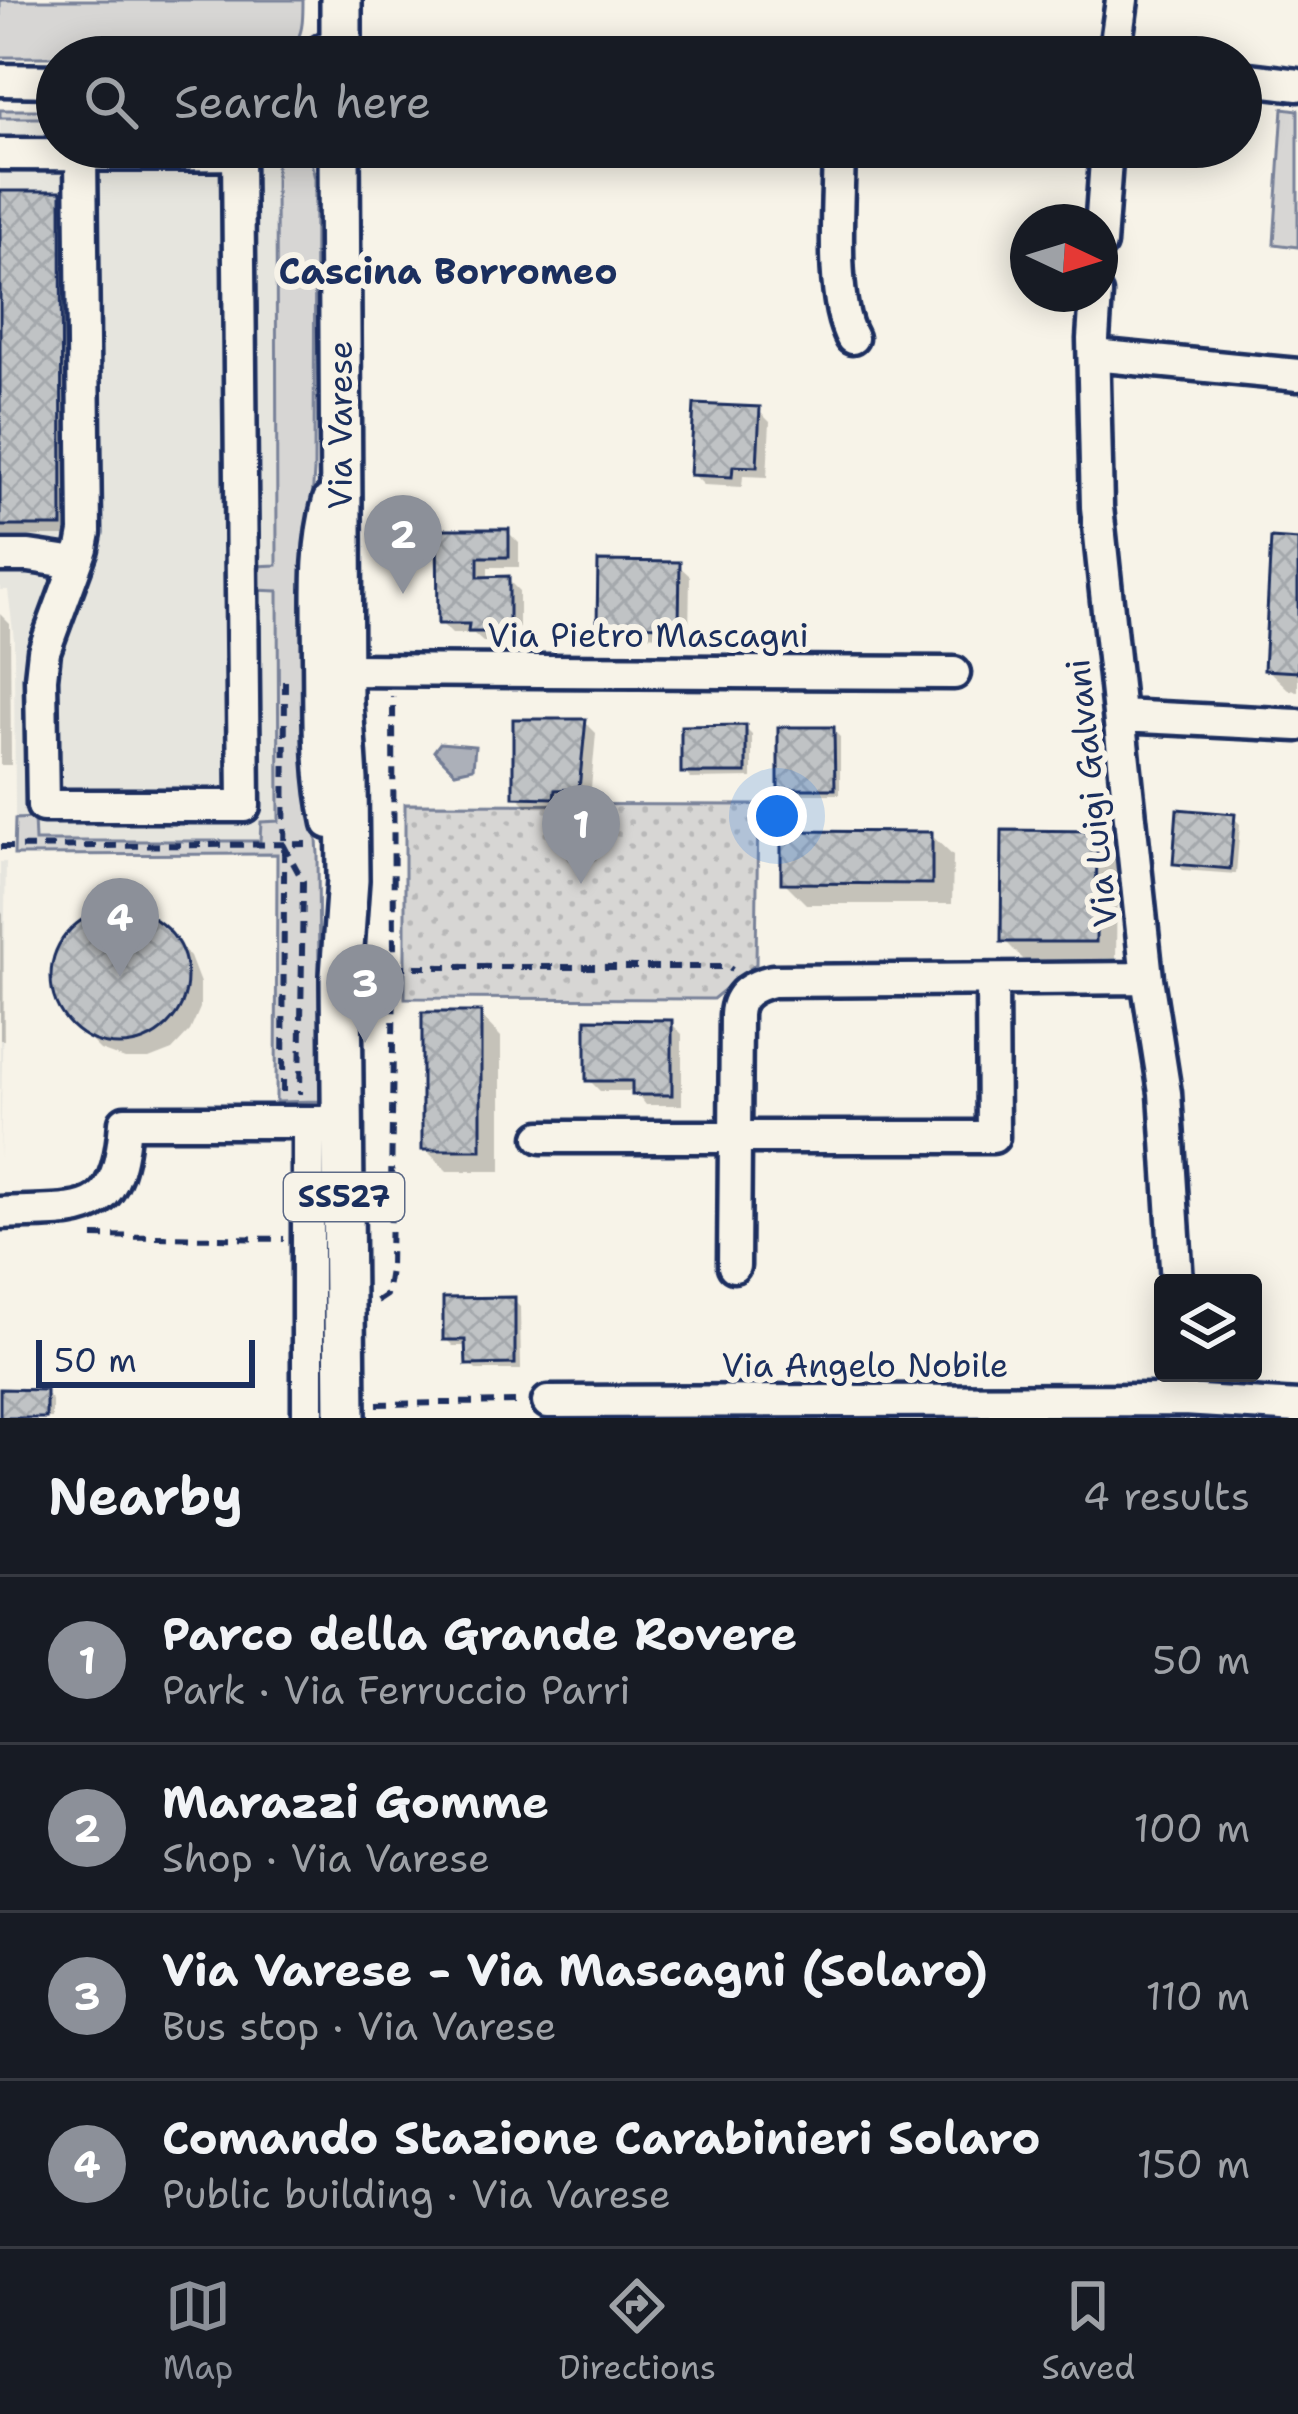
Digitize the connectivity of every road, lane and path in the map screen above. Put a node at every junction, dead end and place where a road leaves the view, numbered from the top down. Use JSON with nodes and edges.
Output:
{"nodes":[{"id":1,"x":1122,"y":0,"type":"edge"},
{"id":2,"x":1117,"y":36,"type":"edge"},
{"id":3,"x":0,"y":80,"type":"edge"},
{"id":4,"x":36,"y":81,"type":"edge"},
{"id":5,"x":1262,"y":81,"type":"edge"},
{"id":6,"x":1298,"y":86,"type":"edge"},
{"id":7,"x":36,"y":153,"type":"edge"},
{"id":8,"x":0,"y":154,"type":"edge"},
{"id":9,"x":96,"y":168,"type":"edge"},
{"id":10,"x":238,"y":168,"type":"edge"},
{"id":11,"x":339,"y":168,"type":"edge"},
{"id":12,"x":839,"y":168,"type":"edge"},
{"id":13,"x":1105,"y":168,"type":"edge"},
{"id":14,"x":1103,"y":204,"type":"edge"},
{"id":15,"x":1095,"y":312,"type":"edge"},
{"id":16,"x":852,"y":338,"type":"dead end"},
{"id":17,"x":1094,"y":356,"type":"junction"},
{"id":18,"x":1298,"y":375,"type":"edge"},
{"id":19,"x":340,"y":460,"type":"junction"},
{"id":20,"x":0,"y":556,"type":"edge"},
{"id":21,"x":76,"y":562,"type":"junction"},
{"id":22,"x":393,"y":669,"type":"junction"},
{"id":23,"x":954,"y":673,"type":"dead end"},
{"id":24,"x":300,"y":680,"type":"dead end"},
{"id":25,"x":342,"y":686,"type":"junction"},
{"id":26,"x":1120,"y":716,"type":"junction"},
{"id":27,"x":1298,"y":725,"type":"edge"},
{"id":28,"x":336,"y":837,"type":"junction"},
{"id":29,"x":284,"y":844,"type":"junction"},
{"id":30,"x":394,"y":844,"type":"junction"},
{"id":31,"x":0,"y":847,"type":"edge"},
{"id":32,"x":394,"y":967,"type":"junction"},
{"id":33,"x":1147,"y":978,"type":"junction"},
{"id":34,"x":992,"y":980,"type":"junction"},
{"id":35,"x":752,"y":986,"type":"junction"},
{"id":36,"x":312,"y":1122,"type":"junction"},
{"id":37,"x":542,"y":1137,"type":"dead end"},
{"id":38,"x":737,"y":1138,"type":"junction"},
{"id":39,"x":0,"y":1213,"type":"edge"},
{"id":40,"x":92,"y":1236,"type":"dead end"},
{"id":41,"x":299,"y":1239,"type":"dead end"},
{"id":42,"x":734,"y":1266,"type":"dead end"},
{"id":43,"x":1176,"y":1274,"type":"edge"},
{"id":44,"x":344,"y":1305,"type":"junction"},
{"id":45,"x":1183,"y":1397,"type":"edge"},
{"id":46,"x":548,"y":1402,"type":"joint"},
{"id":47,"x":1298,"y":1407,"type":"edge"},
{"id":48,"x":737,"y":1410,"type":"edge"},
{"id":49,"x":333,"y":1414,"type":"edge"}],
"edges":[{"from":1,"to":2,"type":"street"},
{"from":3,"to":4,"type":"street"},
{"from":5,"to":6,"type":"street"},
{"from":7,"to":8,"type":"street"},
{"from":9,"to":21,"type":"street"},
{"from":10,"to":21,"type":"street"},
{"from":11,"to":19,"type":"main road","name":"Via Varese","number":"SS527"},
{"from":12,"to":16,"type":"street"},
{"from":13,"to":14,"type":"street"},
{"from":15,"to":17,"type":"street","name":"Via Luigi Galvani"},
{"from":17,"to":18,"type":"street"},
{"from":17,"to":26,"type":"street","name":"Via Luigi Galvani"},
{"from":19,"to":25,"type":"main road","name":"Via Varese","number":"SS527"},
{"from":19,"to":28,"type":"street"},
{"from":20,"to":21,"type":"street"},
{"from":22,"to":23,"type":"street","name":"Via Pietro Mascagni"},
{"from":22,"to":25,"type":"street","name":"Via Pietro Mascagni"},
{"from":22,"to":30,"type":"path"},
{"from":24,"to":29,"type":"path"},
{"from":25,"to":28,"type":"main road","name":"Via Varese","number":"SS527"},
{"from":26,"to":27,"type":"street"},
{"from":26,"to":33,"type":"street","name":"Via Luigi Galvani"},
{"from":28,"to":29,"type":"path"},
{"from":28,"to":30,"type":"path"},
{"from":28,"to":36,"type":"main road","name":"Via Varese","number":"SS527"},
{"from":29,"to":31,"type":"path"},
{"from":29,"to":36,"type":"path"},
{"from":30,"to":32,"type":"path"},
{"from":32,"to":35,"type":"path"},
{"from":32,"to":44,"type":"path"},
{"from":33,"to":34,"type":"street"},
{"from":33,"to":43,"type":"street","name":"Via Luigi Galvani"},
{"from":34,"to":35,"type":"street"},
{"from":34,"to":38,"type":"street"},
{"from":35,"to":38,"type":"street"},
{"from":36,"to":39,"type":"street"},
{"from":36,"to":44,"type":"main road","name":"Via Varese","number":"SS527"},
{"from":36,"to":49,"type":"street"},
{"from":37,"to":38,"type":"street"},
{"from":38,"to":42,"type":"street"},
{"from":40,"to":41,"type":"path"},
{"from":44,"to":49,"type":"main road","name":"Via Varese","number":"SS527"},
{"from":45,"to":47,"type":"street"},
{"from":45,"to":48,"type":"street","name":"Via Angelo Nobile"},
{"from":46,"to":48,"type":"street","name":"Via Angelo Nobile"},
{"from":46,"to":49,"type":"path"}]}
